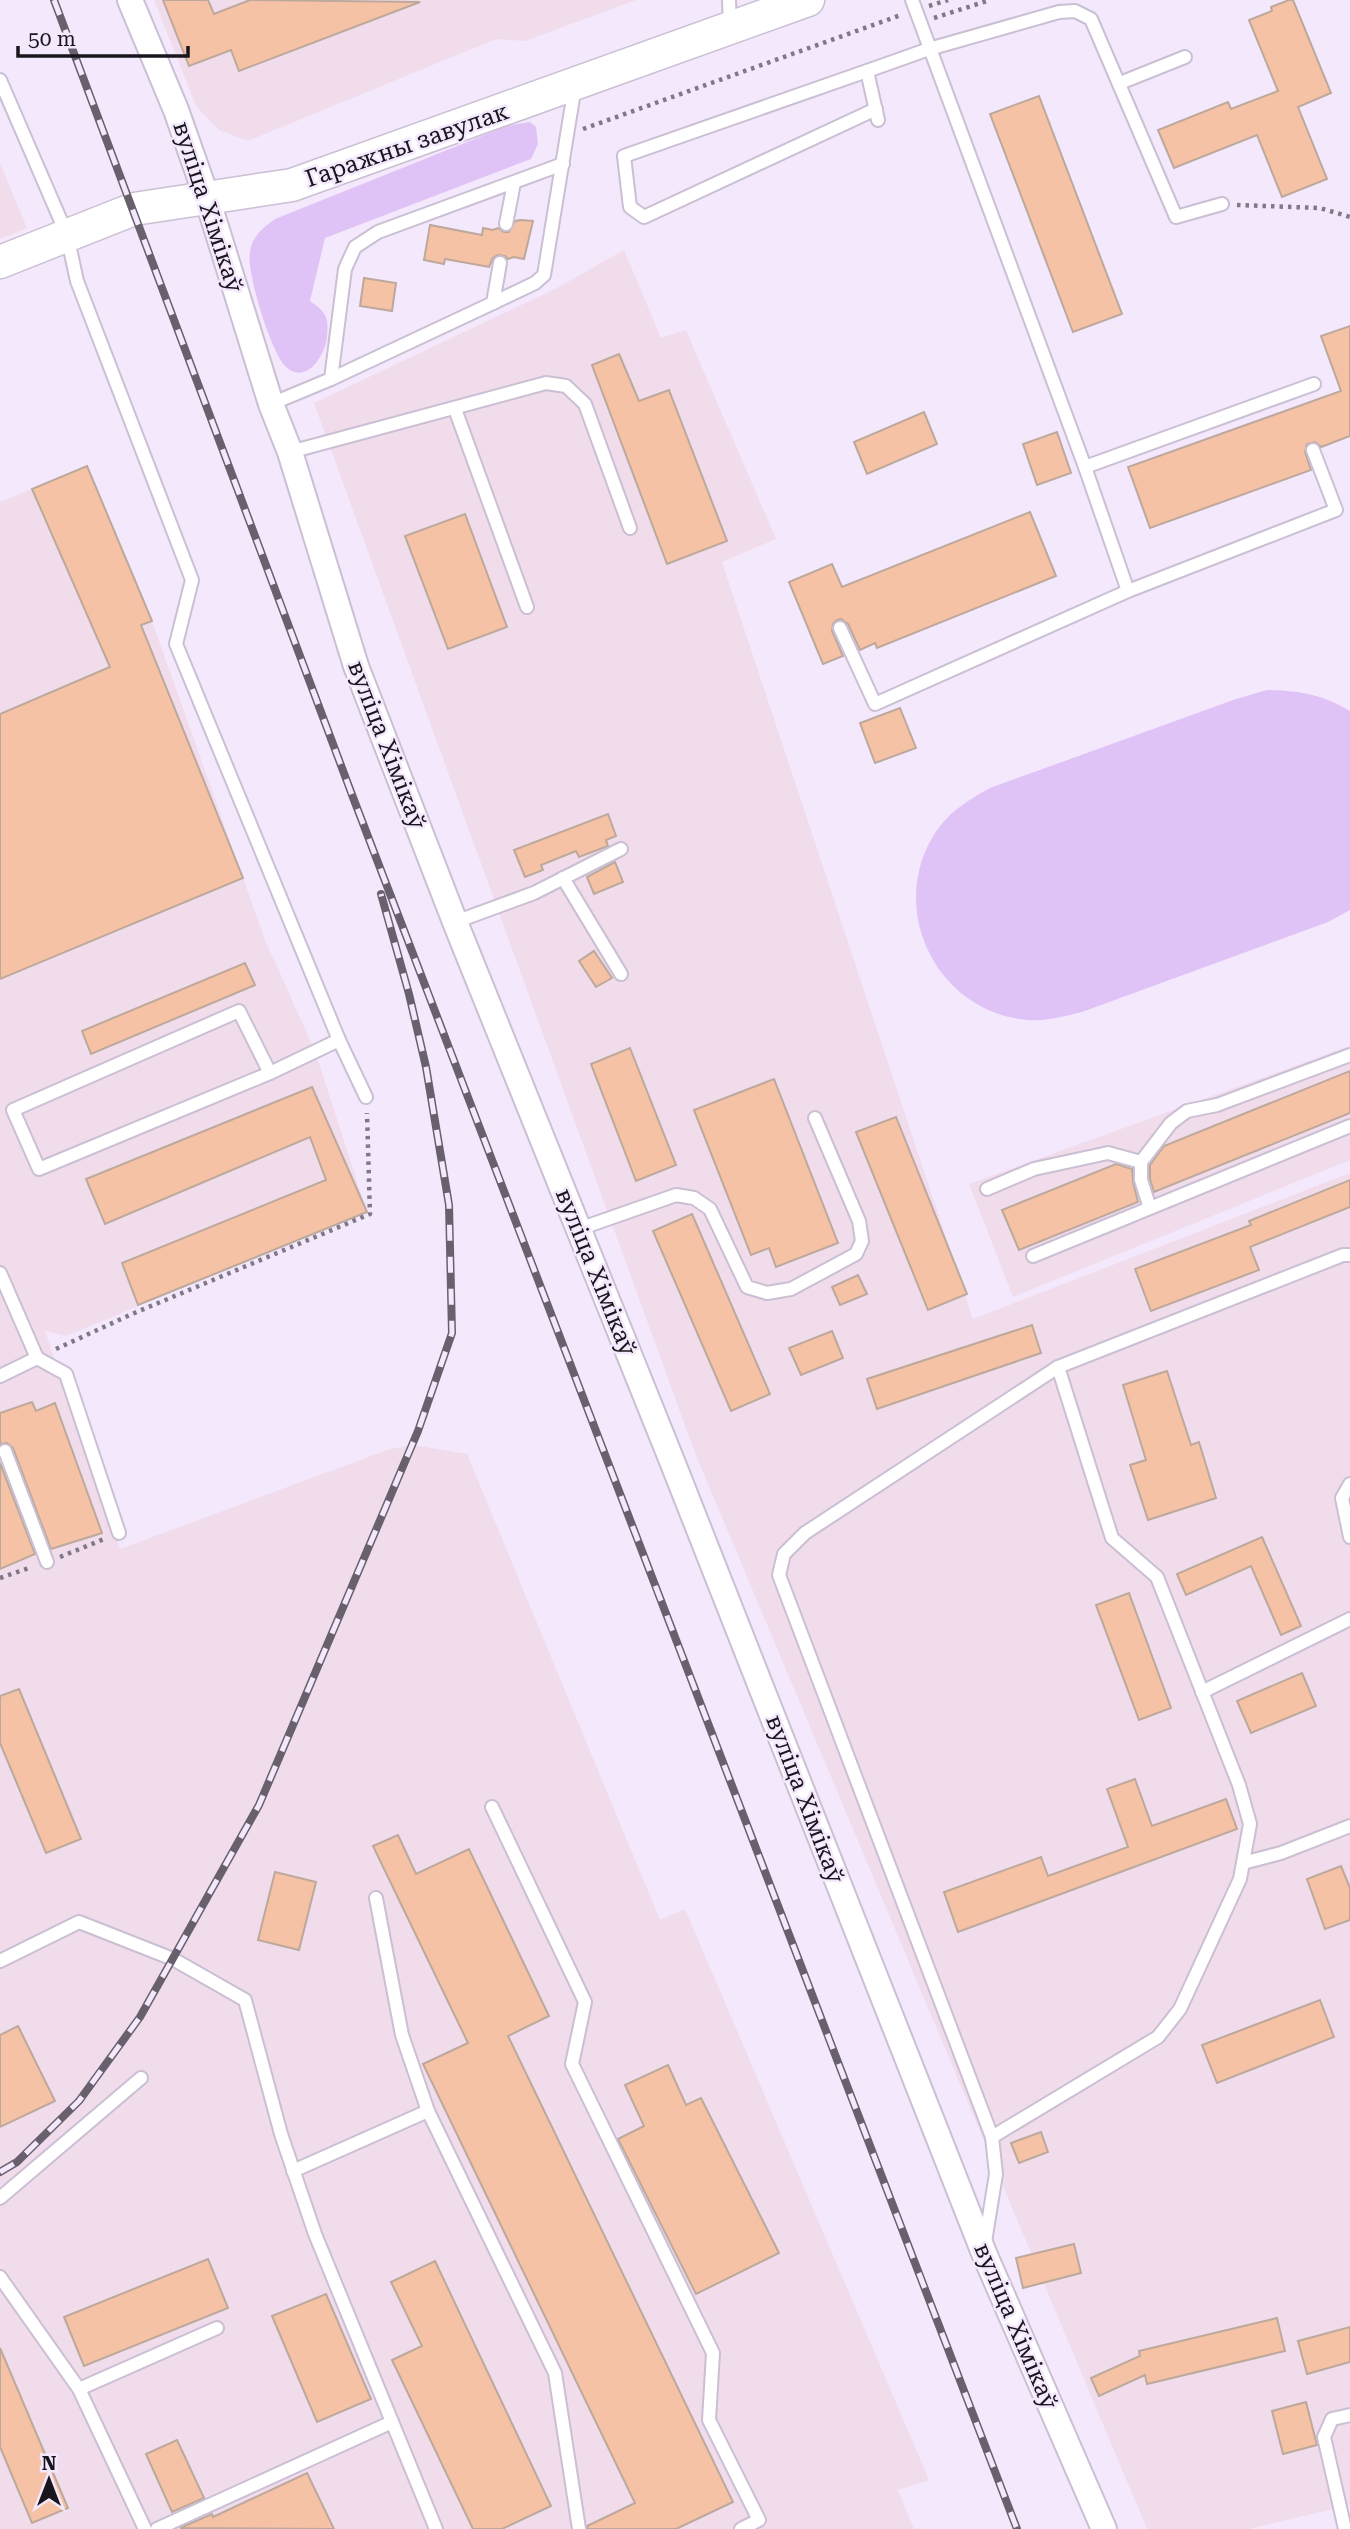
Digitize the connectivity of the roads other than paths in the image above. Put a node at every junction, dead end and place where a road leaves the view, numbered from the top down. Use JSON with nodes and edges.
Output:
{"nodes":[{"id":1,"x":130,"y":0,"type":"edge"},
{"id":2,"x":807,"y":0,"type":"edge"},
{"id":3,"x":915,"y":11,"type":"edge"},
{"id":4,"x":730,"y":14,"type":"edge"},
{"id":5,"x":929,"y":49,"type":"junction"},
{"id":6,"x":1185,"y":57,"type":"dead end"},
{"id":7,"x":867,"y":71,"type":"junction"},
{"id":8,"x":0,"y":80,"type":"edge"},
{"id":9,"x":1119,"y":83,"type":"junction"},
{"id":10,"x":575,"y":85,"type":"junction"},
{"id":11,"x":563,"y":164,"type":"junction"},
{"id":12,"x":514,"y":183,"type":"junction"},
{"id":13,"x":207,"y":198,"type":"junction"},
{"id":14,"x":1222,"y":204,"type":"road end"},
{"id":15,"x":506,"y":224,"type":"dead end"},
{"id":16,"x":67,"y":235,"type":"junction"},
{"id":17,"x":6,"y":256,"type":"edge"},
{"id":18,"x":500,"y":263,"type":"dead end"},
{"id":19,"x":494,"y":303,"type":"junction"},
{"id":20,"x":331,"y":379,"type":"junction"},
{"id":21,"x":1314,"y":384,"type":"dead end"},
{"id":22,"x":1291,"y":393,"type":"junction"},
{"id":23,"x":271,"y":404,"type":"junction"},
{"id":24,"x":1296,"y":406,"type":"dead end"},
{"id":25,"x":455,"y":409,"type":"junction"},
{"id":26,"x":1312,"y":450,"type":"dead end"},
{"id":27,"x":290,"y":452,"type":"junction"},
{"id":28,"x":1085,"y":467,"type":"junction"},
{"id":29,"x":630,"y":528,"type":"dead end"},
{"id":30,"x":1128,"y":591,"type":"junction"},
{"id":31,"x":527,"y":607,"type":"dead end"},
{"id":32,"x":839,"y":628,"type":"dead end"},
{"id":33,"x":621,"y":849,"type":"dead end"},
{"id":34,"x":563,"y":878,"type":"junction"},
{"id":35,"x":455,"y":922,"type":"junction"},
{"id":36,"x":621,"y":974,"type":"dead end"},
{"id":37,"x":339,"y":1040,"type":"junction"},
{"id":38,"x":1350,"y":1055,"type":"edge"},
{"id":39,"x":270,"y":1073,"type":"junction"},
{"id":40,"x":366,"y":1097,"type":"road end"},
{"id":41,"x":816,"y":1118,"type":"dead end"},
{"id":42,"x":1350,"y":1126,"type":"edge"},
{"id":43,"x":1141,"y":1162,"type":"junction"},
{"id":44,"x":986,"y":1189,"type":"dead end"},
{"id":45,"x":1150,"y":1208,"type":"junction"},
{"id":46,"x":579,"y":1229,"type":"junction"},
{"id":47,"x":1350,"y":1255,"type":"edge"},
{"id":48,"x":1033,"y":1256,"type":"dead end"},
{"id":49,"x":0,"y":1273,"type":"edge"},
{"id":50,"x":37,"y":1358,"type":"junction"},
{"id":51,"x":1058,"y":1367,"type":"junction"},
{"id":52,"x":0,"y":1376,"type":"edge"},
{"id":53,"x":2,"y":1448,"type":"edge"},
{"id":54,"x":1350,"y":1484,"type":"edge"},
{"id":55,"x":119,"y":1533,"type":"dead end"},
{"id":56,"x":1350,"y":1537,"type":"edge"},
{"id":57,"x":47,"y":1562,"type":"dead end"},
{"id":58,"x":1350,"y":1619,"type":"edge"},
{"id":59,"x":1202,"y":1692,"type":"junction"},
{"id":60,"x":492,"y":1807,"type":"dead end"},
{"id":61,"x":1350,"y":1826,"type":"edge"},
{"id":62,"x":1243,"y":1863,"type":"junction"},
{"id":63,"x":376,"y":1898,"type":"dead end"},
{"id":64,"x":0,"y":1961,"type":"edge"},
{"id":65,"x":141,"y":2078,"type":"dead end"},
{"id":66,"x":428,"y":2111,"type":"junction"},
{"id":67,"x":992,"y":2137,"type":"junction"},
{"id":68,"x":293,"y":2171,"type":"junction"},
{"id":69,"x":0,"y":2198,"type":"edge"},
{"id":70,"x":984,"y":2253,"type":"junction"},
{"id":71,"x":0,"y":2277,"type":"edge"},
{"id":72,"x":217,"y":2328,"type":"dead end"},
{"id":73,"x":79,"y":2389,"type":"junction"},
{"id":74,"x":1350,"y":2414,"type":"edge"},
{"id":75,"x":392,"y":2422,"type":"junction"},
{"id":76,"x":145,"y":2529,"type":"edge"},
{"id":77,"x":157,"y":2529,"type":"edge"},
{"id":78,"x":436,"y":2529,"type":"edge"},
{"id":79,"x":579,"y":2529,"type":"edge"},
{"id":80,"x":741,"y":2529,"type":"edge"},
{"id":81,"x":1104,"y":2529,"type":"edge"},
{"id":82,"x":1345,"y":2529,"type":"edge"}],
"edges":[{"from":1,"to":13,"type":"street","name":"вуліца Хімікаў"},
{"from":2,"to":4,"type":"street","name":"Гаражны завулак"},
{"from":3,"to":5,"type":"lane"},
{"from":4,"to":10,"type":"street","name":"Гаражны завулак"},
{"from":5,"to":7,"type":"lane"},
{"from":5,"to":9,"type":"lane"},
{"from":5,"to":28,"type":"lane"},
{"from":6,"to":9,"type":"lane"},
{"from":7,"to":7,"type":"lane"},
{"from":8,"to":16,"type":"lane"},
{"from":9,"to":14,"type":"lane"},
{"from":10,"to":11,"type":"lane"},
{"from":10,"to":13,"type":"street","name":"Гаражны завулак"},
{"from":11,"to":12,"type":"lane"},
{"from":11,"to":19,"type":"lane"},
{"from":12,"to":15,"type":"lane"},
{"from":12,"to":20,"type":"lane"},
{"from":13,"to":16,"type":"street","name":"Гаражны завулак"},
{"from":13,"to":23,"type":"street","name":"вуліца Хімікаў"},
{"from":16,"to":17,"type":"street","name":"Гаражны завулак"},
{"from":16,"to":37,"type":"lane"},
{"from":18,"to":19,"type":"lane"},
{"from":19,"to":20,"type":"lane"},
{"from":20,"to":23,"type":"lane"},
{"from":21,"to":22,"type":"lane"},
{"from":22,"to":24,"type":"lane"},
{"from":22,"to":28,"type":"lane"},
{"from":23,"to":27,"type":"street","name":"вуліца Хімікаў"},
{"from":25,"to":27,"type":"lane"},
{"from":25,"to":29,"type":"lane"},
{"from":25,"to":31,"type":"lane"},
{"from":26,"to":30,"type":"lane"},
{"from":27,"to":35,"type":"street","name":"вуліца Хімікаў"},
{"from":28,"to":30,"type":"lane"},
{"from":30,"to":32,"type":"lane"},
{"from":33,"to":34,"type":"lane"},
{"from":34,"to":35,"type":"lane"},
{"from":34,"to":36,"type":"lane"},
{"from":35,"to":46,"type":"street","name":"вуліца Хімікаў"},
{"from":37,"to":39,"type":"lane"},
{"from":37,"to":40,"type":"lane"},
{"from":38,"to":43,"type":"lane"},
{"from":39,"to":39,"type":"lane"},
{"from":41,"to":46,"type":"lane"},
{"from":42,"to":45,"type":"lane"},
{"from":43,"to":44,"type":"lane"},
{"from":43,"to":45,"type":"lane"},
{"from":45,"to":48,"type":"lane"},
{"from":46,"to":70,"type":"street","name":"вуліца Хімікаў"},
{"from":47,"to":51,"type":"lane"},
{"from":49,"to":50,"type":"lane"},
{"from":50,"to":52,"type":"lane"},
{"from":50,"to":55,"type":"lane"},
{"from":51,"to":59,"type":"lane"},
{"from":51,"to":67,"type":"lane"},
{"from":53,"to":57,"type":"lane"},
{"from":54,"to":56,"type":"lane"},
{"from":58,"to":59,"type":"lane"},
{"from":59,"to":62,"type":"lane"},
{"from":60,"to":80,"type":"lane"},
{"from":61,"to":62,"type":"lane"},
{"from":62,"to":67,"type":"lane"},
{"from":63,"to":66,"type":"lane"},
{"from":64,"to":68,"type":"lane"},
{"from":65,"to":69,"type":"lane"},
{"from":66,"to":68,"type":"lane"},
{"from":66,"to":79,"type":"lane"},
{"from":67,"to":70,"type":"lane"},
{"from":68,"to":75,"type":"lane"},
{"from":70,"to":81,"type":"street","name":"вуліца Хімікаў"},
{"from":71,"to":73,"type":"lane"},
{"from":72,"to":73,"type":"lane"},
{"from":73,"to":76,"type":"lane"},
{"from":74,"to":82,"type":"lane"},
{"from":75,"to":77,"type":"lane"},
{"from":75,"to":78,"type":"lane"}]}
